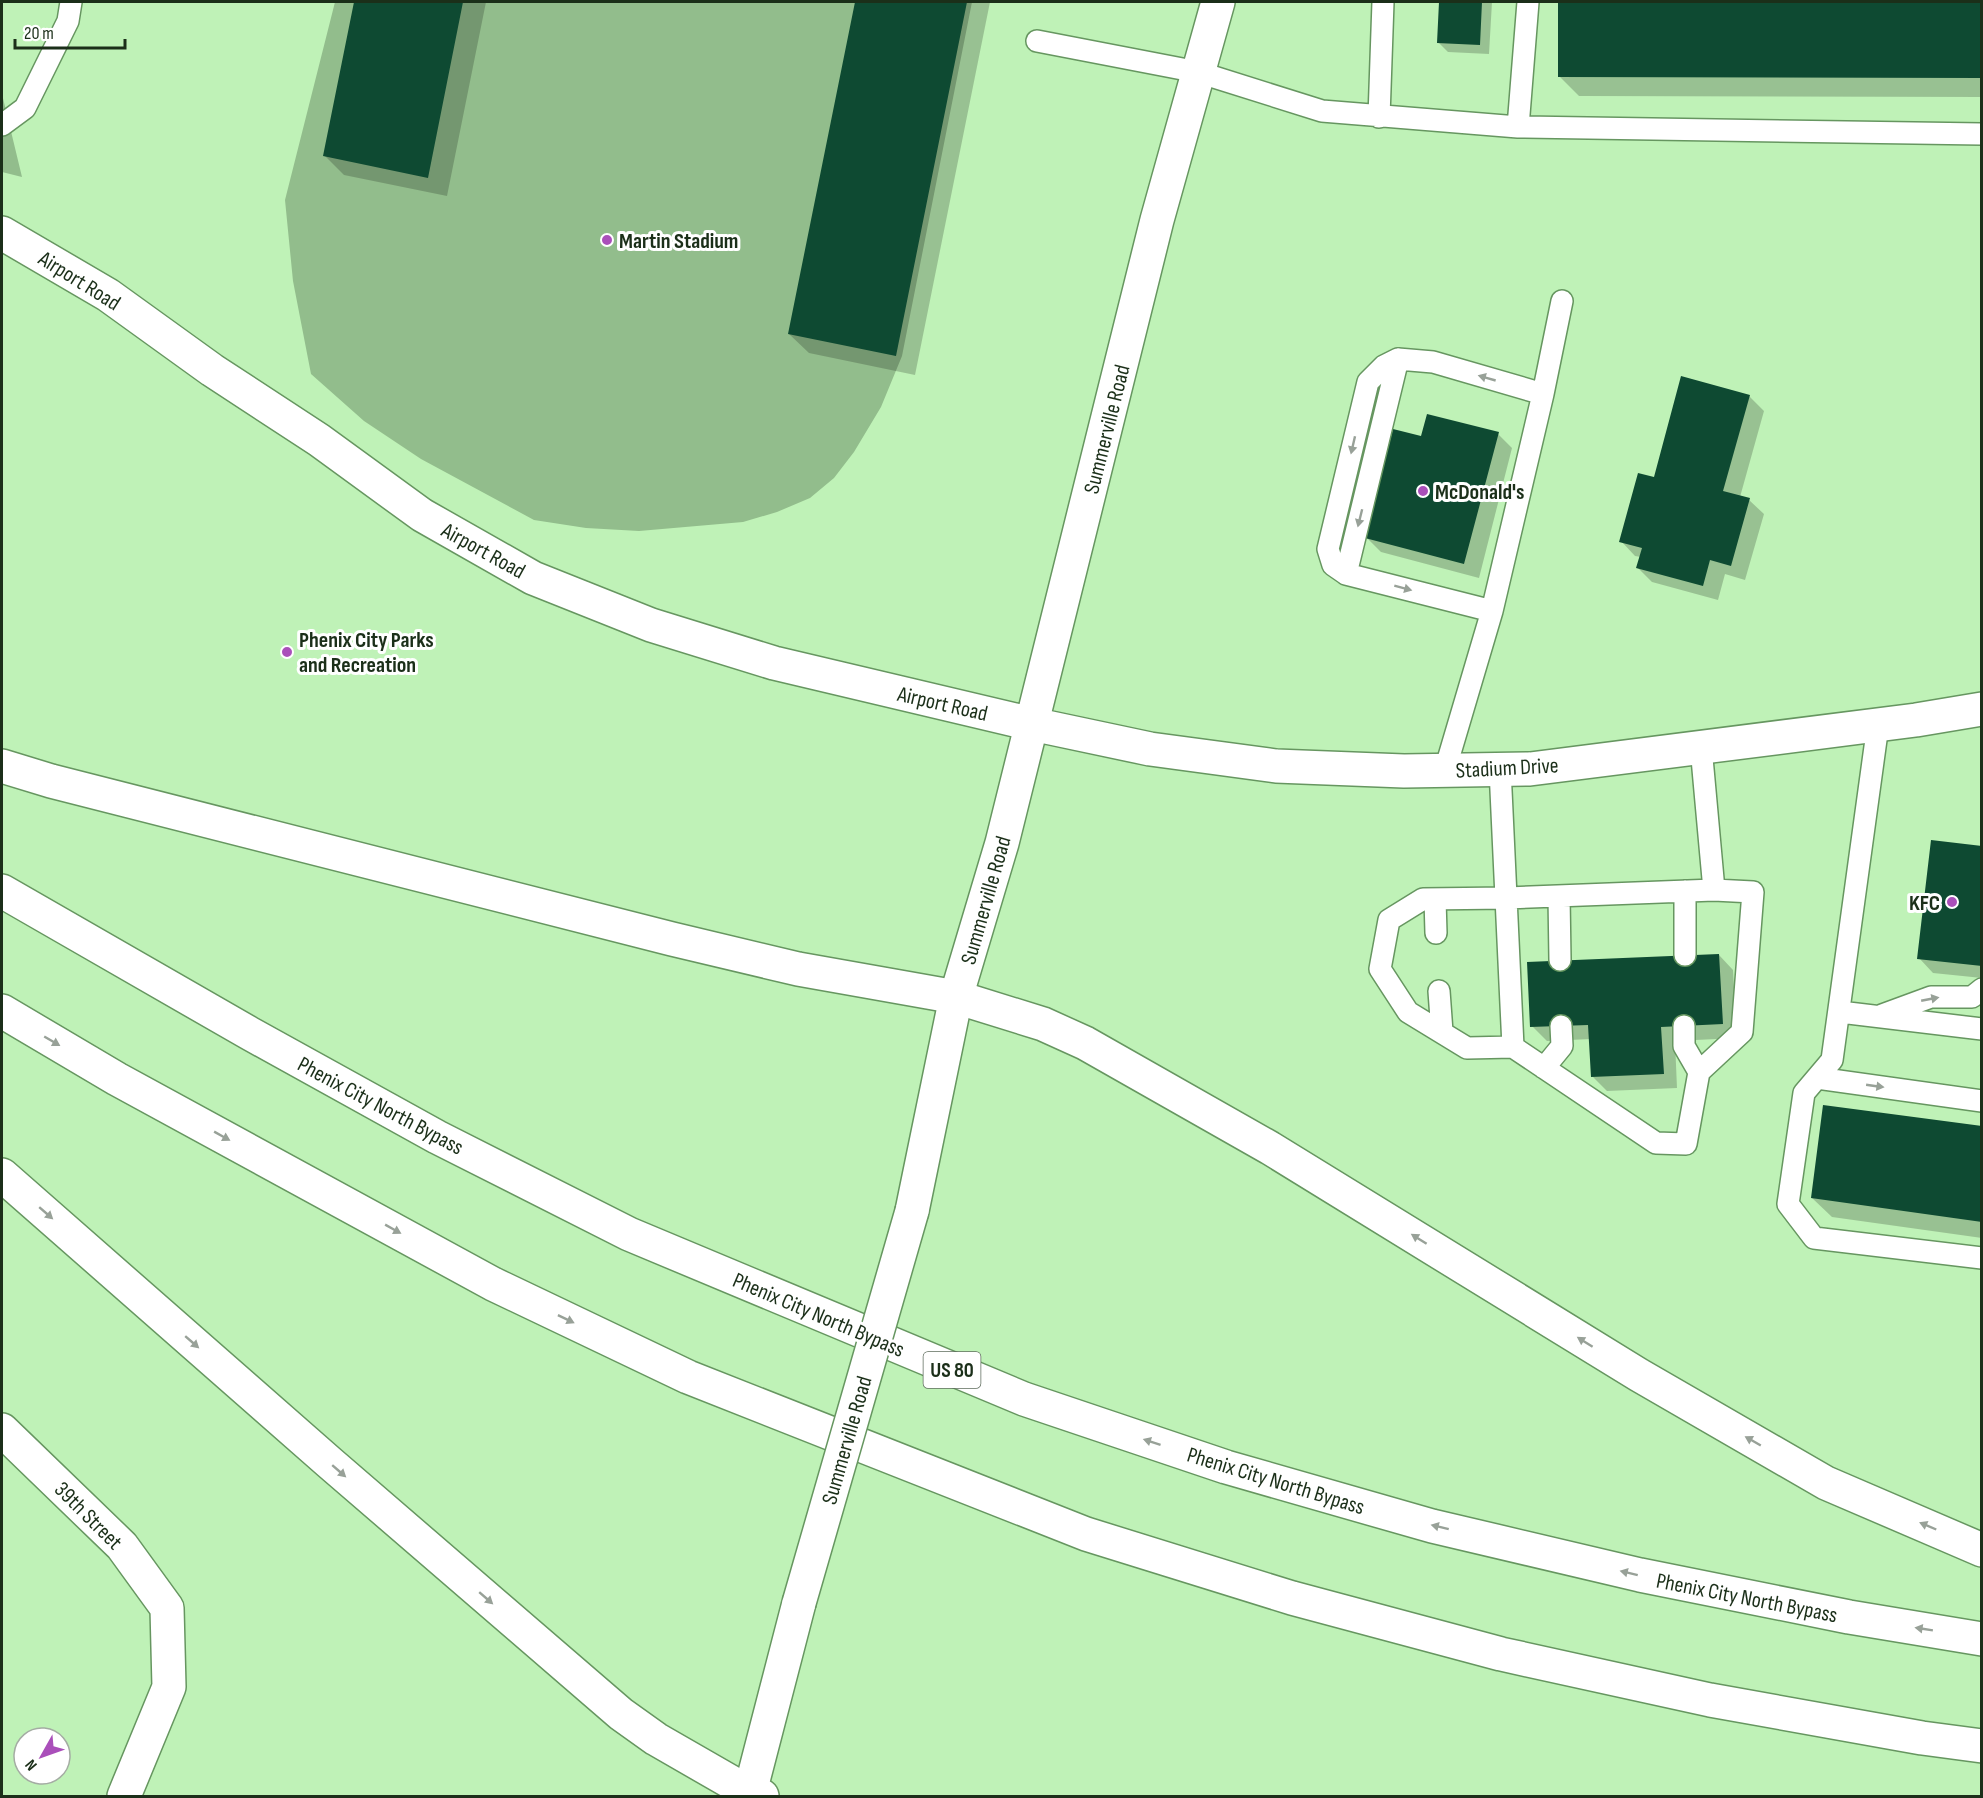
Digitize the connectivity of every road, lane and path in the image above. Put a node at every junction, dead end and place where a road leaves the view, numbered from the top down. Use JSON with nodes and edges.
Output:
{"nodes":[{"id":1,"x":71,"y":2,"type":"edge"},
{"id":2,"x":1218,"y":2,"type":"edge"},
{"id":3,"x":1383,"y":2,"type":"edge"},
{"id":4,"x":1528,"y":2,"type":"edge"},
{"id":5,"x":1037,"y":41,"type":"dead end"},
{"id":6,"x":1198,"y":72,"type":"junction"},
{"id":7,"x":1379,"y":117,"type":"junction"},
{"id":8,"x":2,"y":124,"type":"edge"},
{"id":9,"x":1518,"y":127,"type":"junction"},
{"id":10,"x":1982,"y":134,"type":"edge"},
{"id":11,"x":2,"y":233,"type":"edge"},
{"id":12,"x":1562,"y":301,"type":"dead end"},
{"id":13,"x":1543,"y":394,"type":"junction"},
{"id":14,"x":1492,"y":611,"type":"junction"},
{"id":15,"x":1982,"y":709,"type":"edge"},
{"id":16,"x":1032,"y":724,"type":"junction"},
{"id":17,"x":1878,"y":724,"type":"junction"},
{"id":18,"x":1701,"y":747,"type":"junction"},
{"id":19,"x":2,"y":766,"type":"edge"},
{"id":20,"x":1500,"y":769,"type":"junction"},
{"id":21,"x":1445,"y":770,"type":"junction"},
{"id":22,"x":1714,"y":890,"type":"junction"},
{"id":23,"x":2,"y":891,"type":"edge"},
{"id":24,"x":1685,"y":891,"type":"junction"},
{"id":25,"x":1559,"y":896,"type":"junction"},
{"id":26,"x":1507,"y":898,"type":"junction"},
{"id":27,"x":1435,"y":899,"type":"junction"},
{"id":28,"x":1436,"y":933,"type":"dead end"},
{"id":29,"x":1685,"y":955,"type":"dead end"},
{"id":30,"x":1560,"y":960,"type":"dead end"},
{"id":31,"x":1982,"y":989,"type":"edge"},
{"id":32,"x":1439,"y":991,"type":"dead end"},
{"id":33,"x":956,"y":997,"type":"junction"},
{"id":34,"x":2,"y":1011,"type":"edge"},
{"id":35,"x":1840,"y":1012,"type":"junction"},
{"id":36,"x":1878,"y":1016,"type":"junction"},
{"id":37,"x":1561,"y":1026,"type":"dead end"},
{"id":38,"x":1684,"y":1026,"type":"dead end"},
{"id":39,"x":1982,"y":1029,"type":"edge"},
{"id":40,"x":1442,"y":1032,"type":"junction"},
{"id":41,"x":1513,"y":1047,"type":"junction"},
{"id":42,"x":1544,"y":1068,"type":"junction"},
{"id":43,"x":1699,"y":1072,"type":"junction"},
{"id":44,"x":1817,"y":1078,"type":"junction"},
{"id":45,"x":1982,"y":1101,"type":"edge"},
{"id":46,"x":2,"y":1175,"type":"edge"},
{"id":47,"x":1982,"y":1258,"type":"edge"},
{"id":48,"x":2,"y":1430,"type":"edge"},
{"id":49,"x":1982,"y":1550,"type":"edge"},
{"id":50,"x":1982,"y":1639,"type":"edge"},
{"id":51,"x":1982,"y":1746,"type":"edge"},
{"id":52,"x":754,"y":1795,"type":"edge"},
{"id":53,"x":124,"y":1797,"type":"edge"}],
"edges":[{"from":1,"to":8,"type":"lane"},
{"from":2,"to":6,"type":"main road","name":"Summerville Road"},
{"from":3,"to":7,"type":"lane"},
{"from":4,"to":9,"type":"lane"},
{"from":5,"to":6,"type":"lane"},
{"from":6,"to":7,"type":"lane"},
{"from":6,"to":16,"type":"main road","name":"Summerville Road"},
{"from":7,"to":9,"type":"lane"},
{"from":9,"to":10,"type":"lane"},
{"from":11,"to":16,"type":"main road","name":"Airport Road"},
{"from":12,"to":13,"type":"lane"},
{"from":13,"to":14,"type":"lane"},
{"from":13,"to":14,"type":"lane","one_way":true},
{"from":14,"to":21,"type":"lane"},
{"from":15,"to":17,"type":"main road","name":"Stadium Drive"},
{"from":16,"to":21,"type":"main road","name":"Stadium Drive"},
{"from":16,"to":33,"type":"main road","name":"Summerville Road"},
{"from":17,"to":18,"type":"main road","name":"Stadium Drive"},
{"from":17,"to":35,"type":"lane"},
{"from":18,"to":20,"type":"main road","name":"Stadium Drive"},
{"from":18,"to":22,"type":"lane"},
{"from":19,"to":33,"type":"main road"},
{"from":20,"to":21,"type":"main road","name":"Stadium Drive"},
{"from":20,"to":26,"type":"lane"},
{"from":22,"to":24,"type":"lane"},
{"from":22,"to":43,"type":"lane"},
{"from":50,"to":23,"type":"main road","name":"Phenix City North Bypass","number":"US 80","one_way":true},
{"from":24,"to":25,"type":"lane"},
{"from":24,"to":29,"type":"lane"},
{"from":25,"to":26,"type":"lane"},
{"from":25,"to":30,"type":"lane"},
{"from":26,"to":27,"type":"lane"},
{"from":26,"to":41,"type":"lane"},
{"from":27,"to":28,"type":"lane"},
{"from":27,"to":40,"type":"lane"},
{"from":36,"to":31,"type":"lane","one_way":true},
{"from":32,"to":40,"type":"lane"},
{"from":49,"to":33,"type":"main road","one_way":true},
{"from":33,"to":52,"type":"main road","name":"Summerville Road","bridge":true},
{"from":34,"to":51,"type":"main road","one_way":true},
{"from":35,"to":36,"type":"lane"},
{"from":35,"to":44,"type":"lane"},
{"from":36,"to":39,"type":"lane"},
{"from":37,"to":42,"type":"lane"},
{"from":38,"to":43,"type":"lane"},
{"from":40,"to":41,"type":"lane"},
{"from":41,"to":42,"type":"lane"},
{"from":42,"to":43,"type":"lane"},
{"from":44,"to":45,"type":"lane","one_way":true},
{"from":44,"to":47,"type":"lane"},
{"from":46,"to":52,"type":"main road","one_way":true},
{"from":48,"to":53,"type":"main road","name":"39th Street"}]}
